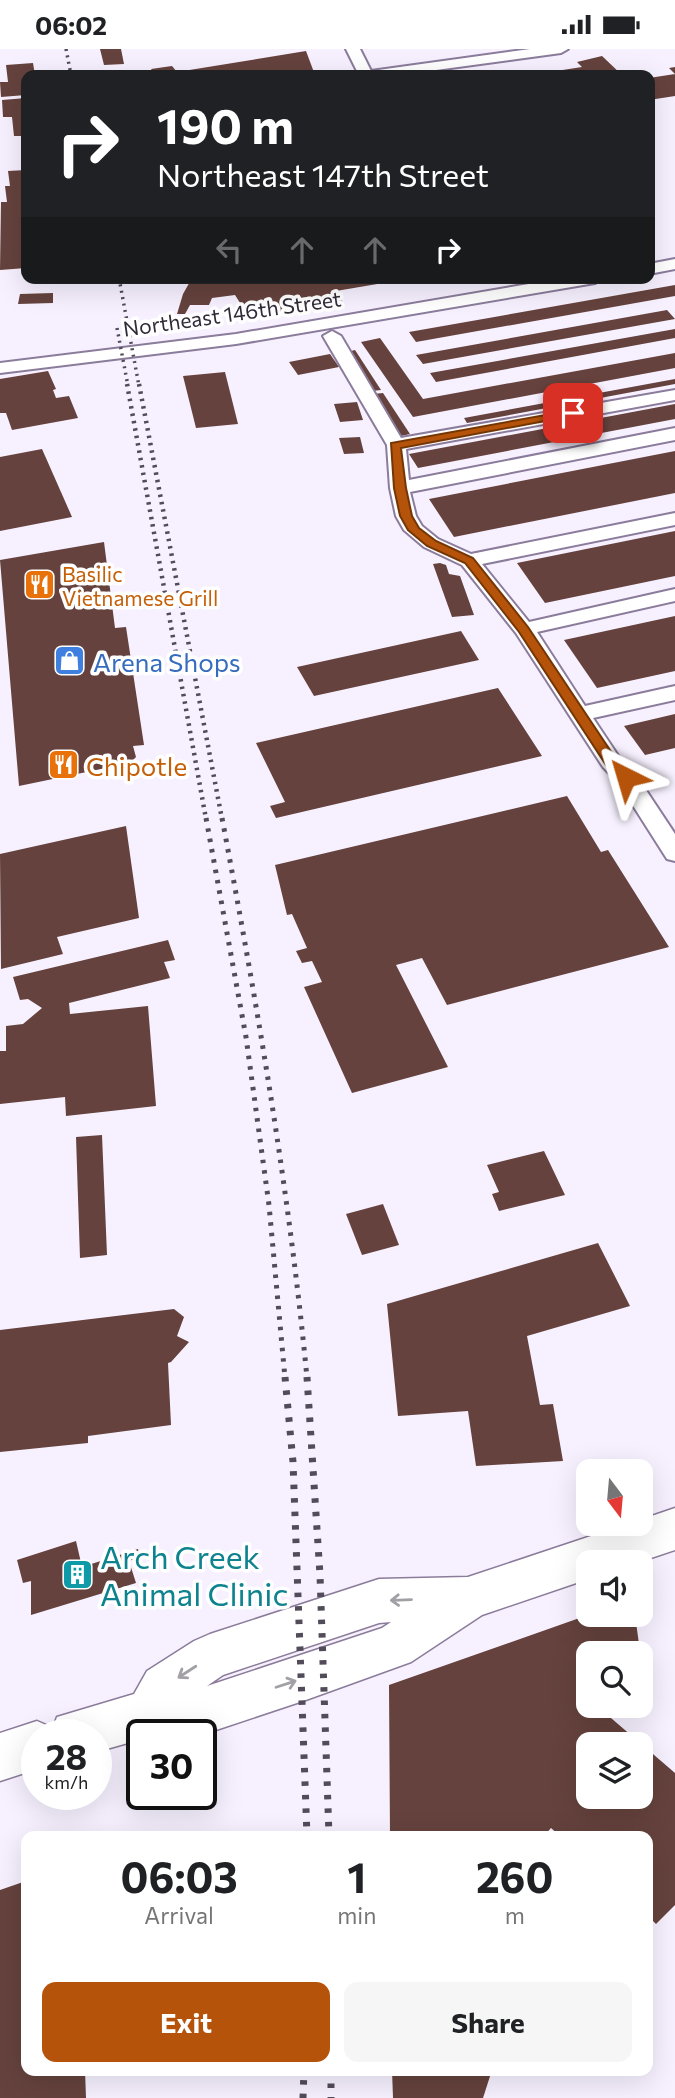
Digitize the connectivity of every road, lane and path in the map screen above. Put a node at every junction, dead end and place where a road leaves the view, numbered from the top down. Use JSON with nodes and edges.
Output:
{"nodes":[{"id":1,"x":353,"y":49,"type":"edge"},
{"id":2,"x":561,"y":49,"type":"edge"},
{"id":3,"x":365,"y":70,"type":"edge"},
{"id":4,"x":405,"y":70,"type":"edge"},
{"id":5,"x":675,"y":264,"type":"edge"},
{"id":6,"x":655,"y":268,"type":"edge"},
{"id":7,"x":460,"y":284,"type":"edge"},
{"id":8,"x":560,"y":284,"type":"edge"},
{"id":9,"x":467,"y":300,"type":"junction"},
{"id":10,"x":332,"y":337,"type":"dead end"},
{"id":11,"x":0,"y":368,"type":"edge"},
{"id":12,"x":675,"y":395,"type":"edge"},
{"id":13,"x":675,"y":435,"type":"edge"},
{"id":14,"x":396,"y":445,"type":"junction"},
{"id":15,"x":400,"y":488,"type":"junction"},
{"id":16,"x":675,"y":519,"type":"edge"},
{"id":17,"x":469,"y":561,"type":"junction"},
{"id":18,"x":675,"y":596,"type":"edge"},
{"id":19,"x":524,"y":629,"type":"junction"},
{"id":20,"x":675,"y":693,"type":"edge"},
{"id":21,"x":580,"y":715,"type":"junction"},
{"id":22,"x":665,"y":821,"type":"edge"},
{"id":23,"x":675,"y":853,"type":"edge"},
{"id":24,"x":675,"y":1529,"type":"edge"},
{"id":25,"x":112,"y":1723,"type":"edge"},
{"id":26,"x":21,"y":1750,"type":"edge"},
{"id":27,"x":0,"y":1757,"type":"edge"}],
"edges":[{"from":1,"to":3,"type":"street"},
{"from":2,"to":4,"type":"street"},
{"from":5,"to":6,"type":"street"},
{"from":7,"to":9,"type":"street"},
{"from":8,"to":9,"type":"street","name":"Northeast 146th Street"},
{"from":9,"to":11,"type":"street","name":"Northeast 146th Street"},
{"from":10,"to":14,"type":"street"},
{"from":12,"to":14,"type":"street"},
{"from":13,"to":15,"type":"street"},
{"from":14,"to":15,"type":"street"},
{"from":15,"to":17,"type":"street"},
{"from":16,"to":17,"type":"street"},
{"from":17,"to":19,"type":"street"},
{"from":18,"to":19,"type":"street"},
{"from":19,"to":21,"type":"street"},
{"from":20,"to":21,"type":"street"},
{"from":21,"to":22,"type":"street"},
{"from":22,"to":23,"type":"street"},
{"from":24,"to":25,"type":"street"},
{"from":26,"to":27,"type":"street"}]}
